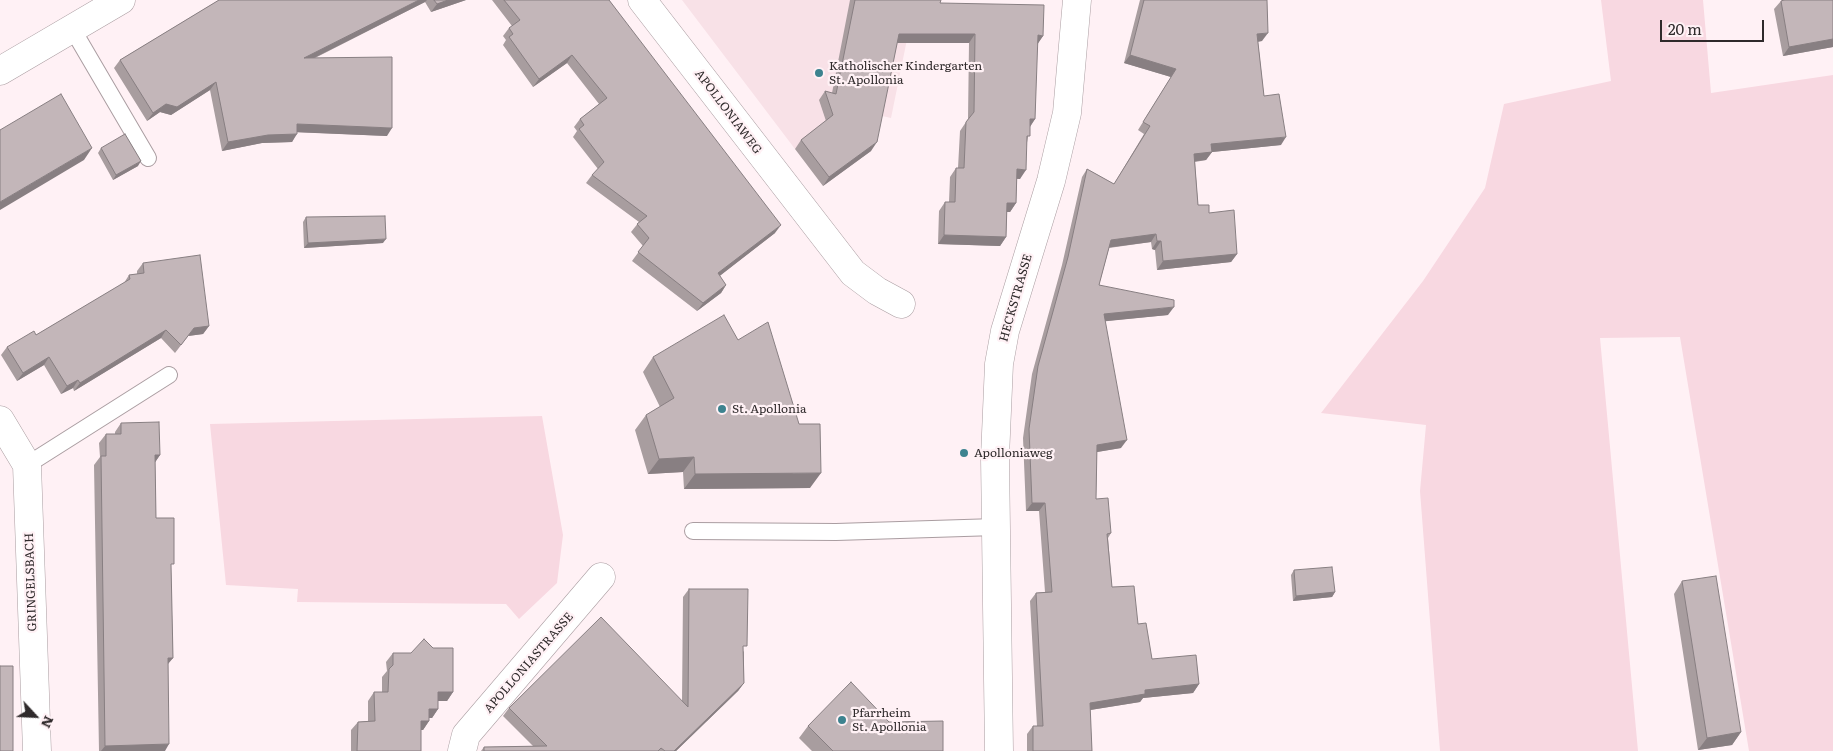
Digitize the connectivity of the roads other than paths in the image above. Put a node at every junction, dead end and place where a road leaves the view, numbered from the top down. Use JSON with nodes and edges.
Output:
{"nodes":[{"id":1,"x":120,"y":0,"type":"edge"},
{"id":2,"x":642,"y":0,"type":"edge"},
{"id":3,"x":1077,"y":0,"type":"edge"},
{"id":4,"x":73,"y":30,"type":"junction"},
{"id":5,"x":0,"y":71,"type":"edge"},
{"id":6,"x":148,"y":158,"type":"dead end"},
{"id":7,"x":901,"y":304,"type":"dead end"},
{"id":8,"x":169,"y":375,"type":"dead end"},
{"id":9,"x":0,"y":420,"type":"edge"},
{"id":10,"x":27,"y":466,"type":"junction"},
{"id":11,"x":996,"y":527,"type":"junction"},
{"id":12,"x":693,"y":531,"type":"dead end"},
{"id":13,"x":601,"y":578,"type":"dead end"},
{"id":14,"x":37,"y":751,"type":"edge"},
{"id":15,"x":462,"y":751,"type":"edge"},
{"id":16,"x":999,"y":751,"type":"edge"}],
"edges":[{"from":1,"to":4,"type":"street"},
{"from":2,"to":7,"type":"street","name":"APOLLONIAWEG"},
{"from":3,"to":11,"type":"street","name":"HECKSTRASSE"},
{"from":4,"to":5,"type":"street"},
{"from":4,"to":6,"type":"lane"},
{"from":8,"to":10,"type":"lane"},
{"from":9,"to":10,"type":"street","name":"GRINGELSBACH"},
{"from":10,"to":14,"type":"street","name":"GRINGELSBACH"},
{"from":11,"to":12,"type":"lane"},
{"from":11,"to":16,"type":"street","name":"HECKSTRASSE"},
{"from":13,"to":15,"type":"street","name":"APOLLONIASTRASSE"}]}
